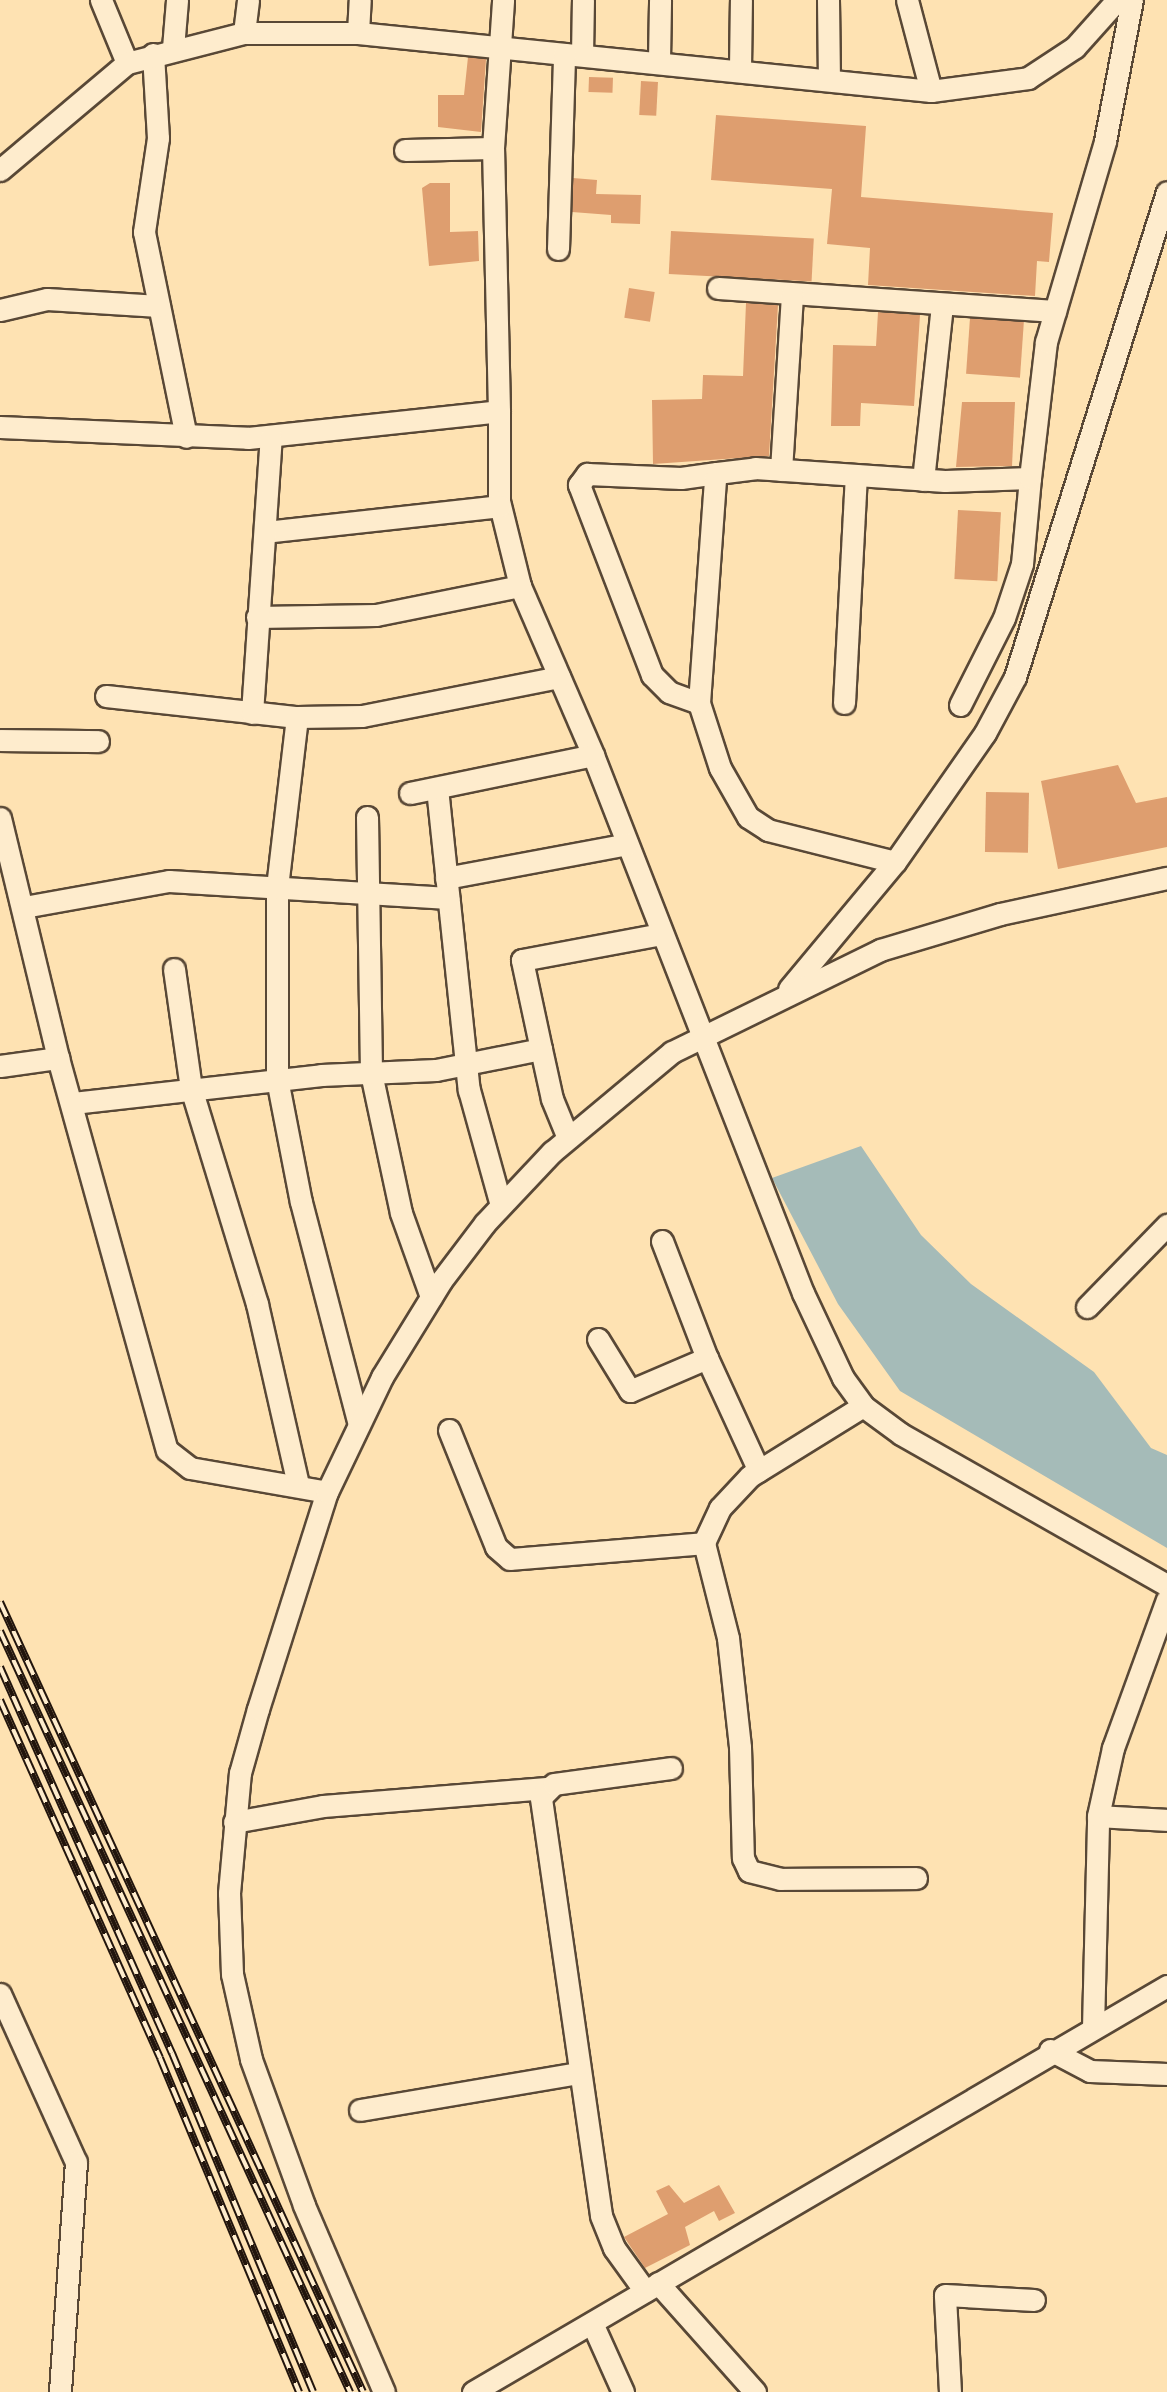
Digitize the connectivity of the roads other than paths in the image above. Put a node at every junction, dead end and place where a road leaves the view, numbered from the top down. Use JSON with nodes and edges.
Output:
{"nodes":[{"id":1,"x":101,"y":0,"type":"edge"},
{"id":2,"x":177,"y":0,"type":"edge"},
{"id":3,"x":248,"y":0,"type":"edge"},
{"id":4,"x":360,"y":0,"type":"edge"},
{"id":5,"x":503,"y":0,"type":"edge"},
{"id":6,"x":583,"y":0,"type":"edge"},
{"id":7,"x":660,"y":0,"type":"edge"},
{"id":8,"x":741,"y":0,"type":"edge"},
{"id":9,"x":828,"y":0,"type":"edge"},
{"id":10,"x":1116,"y":0,"type":"edge"},
{"id":11,"x":1132,"y":0,"type":"edge"},
{"id":12,"x":915,"y":2,"type":"edge"},
{"id":13,"x":244,"y":33,"type":"junction"},
{"id":14,"x":358,"y":33,"type":"junction"},
{"id":15,"x":504,"y":46,"type":"junction"},
{"id":16,"x":163,"y":51,"type":"junction"},
{"id":17,"x":573,"y":55,"type":"junction"},
{"id":18,"x":659,"y":60,"type":"junction"},
{"id":19,"x":127,"y":63,"type":"junction"},
{"id":20,"x":740,"y":68,"type":"junction"},
{"id":21,"x":829,"y":77,"type":"junction"},
{"id":22,"x":931,"y":91,"type":"junction"},
{"id":23,"x":493,"y":148,"type":"junction"},
{"id":24,"x":405,"y":150,"type":"dead end"},
{"id":25,"x":0,"y":170,"type":"edge"},
{"id":26,"x":1167,"y":192,"type":"edge"},
{"id":27,"x":558,"y":249,"type":"dead end"},
{"id":28,"x":718,"y":288,"type":"dead end"},
{"id":29,"x":792,"y":294,"type":"junction"},
{"id":30,"x":942,"y":304,"type":"junction"},
{"id":31,"x":159,"y":306,"type":"junction"},
{"id":32,"x":0,"y":310,"type":"edge"},
{"id":33,"x":1055,"y":311,"type":"junction"},
{"id":34,"x":499,"y":411,"type":"junction"},
{"id":35,"x":0,"y":427,"type":"edge"},
{"id":36,"x":186,"y":437,"type":"junction"},
{"id":37,"x":271,"y":437,"type":"junction"},
{"id":38,"x":781,"y":470,"type":"junction"},
{"id":39,"x":717,"y":473,"type":"junction"},
{"id":40,"x":856,"y":475,"type":"junction"},
{"id":41,"x":1030,"y":478,"type":"junction"},
{"id":42,"x":923,"y":480,"type":"junction"},
{"id":43,"x":500,"y":506,"type":"junction"},
{"id":44,"x":265,"y":532,"type":"junction"},
{"id":45,"x":520,"y":586,"type":"junction"},
{"id":46,"x":257,"y":617,"type":"junction"},
{"id":47,"x":559,"y":677,"type":"junction"},
{"id":48,"x":106,"y":696,"type":"dead end"},
{"id":49,"x":699,"y":703,"type":"junction"},
{"id":50,"x":844,"y":703,"type":"dead end"},
{"id":51,"x":960,"y":705,"type":"dead end"},
{"id":52,"x":252,"y":713,"type":"junction"},
{"id":53,"x":297,"y":717,"type":"junction"},
{"id":54,"x":0,"y":740,"type":"edge"},
{"id":55,"x":98,"y":741,"type":"dead end"},
{"id":56,"x":593,"y":755,"type":"junction"},
{"id":57,"x":437,"y":788,"type":"junction"},
{"id":58,"x":410,"y":793,"type":"dead end"},
{"id":59,"x":367,"y":817,"type":"dead end"},
{"id":60,"x":0,"y":818,"type":"edge"},
{"id":61,"x":627,"y":844,"type":"junction"},
{"id":62,"x":895,"y":862,"type":"junction"},
{"id":63,"x":1167,"y":878,"type":"edge"},
{"id":64,"x":277,"y":887,"type":"junction"},
{"id":65,"x":447,"y":888,"type":"junction"},
{"id":66,"x":367,"y":893,"type":"junction"},
{"id":67,"x":24,"y":907,"type":"junction"},
{"id":68,"x":661,"y":934,"type":"junction"},
{"id":69,"x":174,"y":969,"type":"dead end"},
{"id":70,"x":783,"y":996,"type":"junction"},
{"id":71,"x":699,"y":1036,"type":"junction"},
{"id":72,"x":541,"y":1049,"type":"junction"},
{"id":73,"x":58,"y":1058,"type":"junction"},
{"id":74,"x":466,"y":1065,"type":"junction"},
{"id":75,"x":0,"y":1066,"type":"edge"},
{"id":76,"x":372,"y":1073,"type":"junction"},
{"id":77,"x":277,"y":1079,"type":"junction"},
{"id":78,"x":191,"y":1088,"type":"junction"},
{"id":79,"x":73,"y":1103,"type":"junction"},
{"id":80,"x":568,"y":1138,"type":"junction"},
{"id":81,"x":501,"y":1205,"type":"junction"},
{"id":82,"x":1167,"y":1225,"type":"edge"},
{"id":83,"x":662,"y":1241,"type":"dead end"},
{"id":84,"x":431,"y":1297,"type":"junction"},
{"id":85,"x":1087,"y":1307,"type":"dead end"},
{"id":86,"x":598,"y":1339,"type":"dead end"},
{"id":87,"x":707,"y":1358,"type":"junction"},
{"id":88,"x":863,"y":1406,"type":"junction"},
{"id":89,"x":359,"y":1424,"type":"junction"},
{"id":90,"x":449,"y":1430,"type":"dead end"},
{"id":91,"x":759,"y":1471,"type":"junction"},
{"id":92,"x":298,"y":1485,"type":"junction"},
{"id":93,"x":327,"y":1492,"type":"junction"},
{"id":94,"x":704,"y":1543,"type":"junction"},
{"id":95,"x":1167,"y":1585,"type":"edge"},
{"id":96,"x":1167,"y":1600,"type":"edge"},
{"id":97,"x":671,"y":1768,"type":"dead end"},
{"id":98,"x":546,"y":1788,"type":"junction"},
{"id":99,"x":1098,"y":1816,"type":"junction"},
{"id":100,"x":1167,"y":1821,"type":"edge"},
{"id":101,"x":234,"y":1822,"type":"junction"},
{"id":102,"x":916,"y":1878,"type":"dead end"},
{"id":103,"x":1167,"y":1986,"type":"edge"},
{"id":104,"x":0,"y":1994,"type":"edge"},
{"id":105,"x":1093,"y":2028,"type":"junction"},
{"id":106,"x":1050,"y":2050,"type":"junction"},
{"id":107,"x":579,"y":2073,"type":"junction"},
{"id":108,"x":1167,"y":2074,"type":"edge"},
{"id":109,"x":360,"y":2110,"type":"dead end"},
{"id":110,"x":652,"y":2287,"type":"junction"},
{"id":111,"x":1034,"y":2300,"type":"dead end"},
{"id":112,"x":593,"y":2323,"type":"junction"},
{"id":113,"x":483,"y":2389,"type":"edge"},
{"id":114,"x":60,"y":2392,"type":"edge"},
{"id":115,"x":384,"y":2392,"type":"edge"},
{"id":116,"x":623,"y":2392,"type":"edge"},
{"id":117,"x":755,"y":2392,"type":"edge"},
{"id":118,"x":950,"y":2392,"type":"edge"}],
"edges":[{"from":1,"to":19,"type":"street"},
{"from":2,"to":16,"type":"street"},
{"from":3,"to":13,"type":"street"},
{"from":4,"to":14,"type":"street"},
{"from":5,"to":15,"type":"street"},
{"from":6,"to":17,"type":"street"},
{"from":7,"to":18,"type":"street"},
{"from":8,"to":20,"type":"street"},
{"from":9,"to":21,"type":"street"},
{"from":10,"to":22,"type":"street"},
{"from":11,"to":33,"type":"street"},
{"from":12,"to":22,"type":"street"},
{"from":13,"to":14,"type":"street"},
{"from":13,"to":16,"type":"street"},
{"from":14,"to":15,"type":"street"},
{"from":15,"to":17,"type":"street"},
{"from":15,"to":23,"type":"street"},
{"from":16,"to":19,"type":"street"},
{"from":16,"to":31,"type":"street"},
{"from":17,"to":18,"type":"street"},
{"from":17,"to":27,"type":"street"},
{"from":18,"to":20,"type":"street"},
{"from":19,"to":25,"type":"street"},
{"from":20,"to":21,"type":"street"},
{"from":21,"to":22,"type":"street"},
{"from":23,"to":24,"type":"street"},
{"from":23,"to":34,"type":"street"},
{"from":26,"to":62,"type":"street"},
{"from":28,"to":29,"type":"street"},
{"from":29,"to":30,"type":"street"},
{"from":29,"to":38,"type":"street"},
{"from":30,"to":33,"type":"street"},
{"from":30,"to":42,"type":"street"},
{"from":31,"to":32,"type":"street"},
{"from":31,"to":36,"type":"street"},
{"from":33,"to":41,"type":"street"},
{"from":34,"to":37,"type":"street"},
{"from":34,"to":43,"type":"street"},
{"from":35,"to":36,"type":"street"},
{"from":36,"to":37,"type":"street"},
{"from":37,"to":44,"type":"street"},
{"from":38,"to":39,"type":"street"},
{"from":38,"to":40,"type":"street"},
{"from":39,"to":49,"type":"street"},
{"from":39,"to":49,"type":"street"},
{"from":40,"to":42,"type":"street"},
{"from":40,"to":50,"type":"street"},
{"from":41,"to":42,"type":"street"},
{"from":41,"to":51,"type":"street"},
{"from":43,"to":44,"type":"street"},
{"from":43,"to":45,"type":"street"},
{"from":44,"to":46,"type":"street"},
{"from":45,"to":46,"type":"street"},
{"from":45,"to":47,"type":"street"},
{"from":46,"to":52,"type":"street"},
{"from":47,"to":53,"type":"street"},
{"from":47,"to":56,"type":"street"},
{"from":48,"to":52,"type":"street"},
{"from":49,"to":62,"type":"street"},
{"from":52,"to":53,"type":"street"},
{"from":53,"to":64,"type":"street"},
{"from":54,"to":55,"type":"street"},
{"from":56,"to":57,"type":"street"},
{"from":56,"to":61,"type":"street"},
{"from":57,"to":58,"type":"street"},
{"from":57,"to":65,"type":"street"},
{"from":59,"to":66,"type":"street"},
{"from":60,"to":67,"type":"street"},
{"from":61,"to":65,"type":"street"},
{"from":61,"to":68,"type":"street"},
{"from":62,"to":70,"type":"street"},
{"from":63,"to":70,"type":"street"},
{"from":64,"to":66,"type":"street"},
{"from":64,"to":67,"type":"street"},
{"from":64,"to":77,"type":"street"},
{"from":65,"to":66,"type":"street"},
{"from":65,"to":74,"type":"street"},
{"from":66,"to":76,"type":"street"},
{"from":67,"to":73,"type":"street"},
{"from":68,"to":71,"type":"street"},
{"from":68,"to":72,"type":"street"},
{"from":69,"to":78,"type":"street"},
{"from":70,"to":71,"type":"street"},
{"from":71,"to":80,"type":"street"},
{"from":71,"to":88,"type":"street"},
{"from":72,"to":74,"type":"street"},
{"from":72,"to":80,"type":"street"},
{"from":73,"to":75,"type":"street"},
{"from":73,"to":79,"type":"street"},
{"from":74,"to":76,"type":"street"},
{"from":74,"to":81,"type":"street"},
{"from":76,"to":77,"type":"street"},
{"from":76,"to":84,"type":"street"},
{"from":77,"to":78,"type":"street"},
{"from":77,"to":89,"type":"street"},
{"from":78,"to":79,"type":"street"},
{"from":78,"to":92,"type":"street"},
{"from":79,"to":92,"type":"street"},
{"from":80,"to":81,"type":"street"},
{"from":81,"to":84,"type":"street"},
{"from":82,"to":85,"type":"street"},
{"from":83,"to":87,"type":"street"},
{"from":84,"to":89,"type":"street"},
{"from":86,"to":87,"type":"street"},
{"from":87,"to":91,"type":"street"},
{"from":88,"to":91,"type":"street"},
{"from":88,"to":95,"type":"street"},
{"from":89,"to":93,"type":"street"},
{"from":90,"to":94,"type":"street"},
{"from":91,"to":94,"type":"street"},
{"from":92,"to":93,"type":"street"},
{"from":93,"to":101,"type":"street"},
{"from":94,"to":102,"type":"street"},
{"from":96,"to":99,"type":"street"},
{"from":97,"to":98,"type":"street"},
{"from":98,"to":101,"type":"street"},
{"from":98,"to":107,"type":"street"},
{"from":99,"to":100,"type":"street"},
{"from":99,"to":105,"type":"street"},
{"from":101,"to":115,"type":"street"},
{"from":103,"to":105,"type":"street"},
{"from":104,"to":114,"type":"street"},
{"from":105,"to":106,"type":"street"},
{"from":106,"to":108,"type":"street"},
{"from":106,"to":110,"type":"street"},
{"from":107,"to":109,"type":"street"},
{"from":107,"to":110,"type":"street"},
{"from":110,"to":112,"type":"street"},
{"from":110,"to":117,"type":"street"},
{"from":111,"to":118,"type":"street"},
{"from":112,"to":113,"type":"street"},
{"from":112,"to":116,"type":"street"}]}
